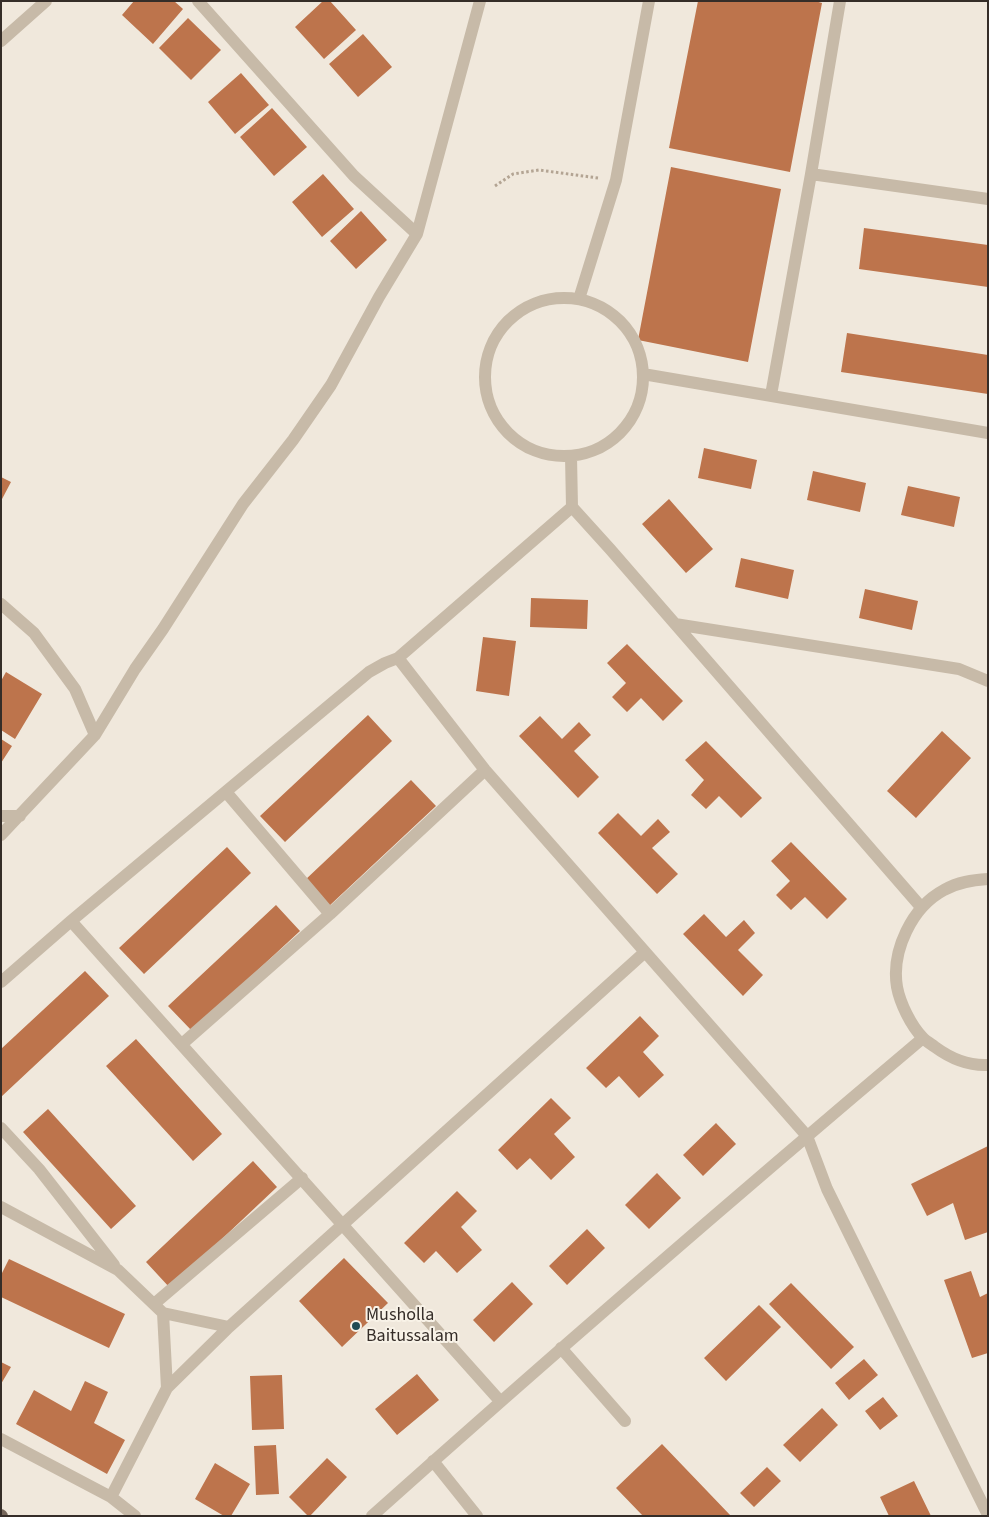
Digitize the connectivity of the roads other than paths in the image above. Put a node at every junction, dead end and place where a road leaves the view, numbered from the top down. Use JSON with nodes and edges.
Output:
{"nodes":[{"id":1,"x":46,"y":1,"type":"edge"},
{"id":2,"x":198,"y":1,"type":"edge"},
{"id":3,"x":480,"y":1,"type":"edge"},
{"id":4,"x":649,"y":1,"type":"edge"},
{"id":5,"x":840,"y":1,"type":"edge"},
{"id":6,"x":1,"y":41,"type":"edge"},
{"id":7,"x":811,"y":174,"type":"junction"},
{"id":8,"x":988,"y":199,"type":"edge"},
{"id":9,"x":417,"y":234,"type":"junction"},
{"id":10,"x":579,"y":299,"type":"junction"},
{"id":11,"x":643,"y":374,"type":"junction"},
{"id":12,"x":771,"y":395,"type":"junction"},
{"id":13,"x":988,"y":433,"type":"edge"},
{"id":14,"x":571,"y":456,"type":"junction"},
{"id":15,"x":572,"y":507,"type":"junction"},
{"id":16,"x":1,"y":604,"type":"edge"},
{"id":17,"x":675,"y":624,"type":"junction"},
{"id":18,"x":398,"y":658,"type":"junction"},
{"id":19,"x":988,"y":681,"type":"edge"},
{"id":20,"x":95,"y":735,"type":"junction"},
{"id":21,"x":485,"y":770,"type":"junction"},
{"id":22,"x":226,"y":792,"type":"junction"},
{"id":23,"x":1,"y":816,"type":"edge"},
{"id":24,"x":20,"y":816,"type":"junction"},
{"id":25,"x":1,"y":835,"type":"edge"},
{"id":26,"x":988,"y":878,"type":"edge"},
{"id":27,"x":921,"y":907,"type":"junction"},
{"id":28,"x":330,"y":914,"type":"junction"},
{"id":29,"x":71,"y":921,"type":"junction"},
{"id":30,"x":645,"y":952,"type":"junction"},
{"id":31,"x":1,"y":982,"type":"edge"},
{"id":32,"x":923,"y":1038,"type":"junction"},
{"id":33,"x":182,"y":1044,"type":"junction"},
{"id":34,"x":988,"y":1065,"type":"edge"},
{"id":35,"x":1,"y":1128,"type":"edge"},
{"id":36,"x":806,"y":1136,"type":"junction"},
{"id":37,"x":302,"y":1178,"type":"junction"},
{"id":38,"x":1,"y":1207,"type":"edge"},
{"id":39,"x":343,"y":1224,"type":"junction"},
{"id":40,"x":118,"y":1270,"type":"junction"},
{"id":41,"x":159,"y":1309,"type":"junction"},
{"id":42,"x":229,"y":1327,"type":"junction"},
{"id":43,"x":562,"y":1348,"type":"junction"},
{"id":44,"x":167,"y":1388,"type":"junction"},
{"id":45,"x":500,"y":1401,"type":"junction"},
{"id":46,"x":625,"y":1420,"type":"dead end"},
{"id":47,"x":1,"y":1439,"type":"edge"},
{"id":48,"x":433,"y":1462,"type":"junction"},
{"id":49,"x":111,"y":1497,"type":"junction"},
{"id":50,"x":988,"y":1515,"type":"edge"},
{"id":51,"x":135,"y":1516,"type":"edge"},
{"id":52,"x":372,"y":1516,"type":"edge"},
{"id":53,"x":477,"y":1516,"type":"edge"}],
"edges":[{"from":1,"to":6,"type":"street"},
{"from":2,"to":9,"type":"street"},
{"from":3,"to":9,"type":"street"},
{"from":4,"to":10,"type":"street"},
{"from":5,"to":7,"type":"street"},
{"from":7,"to":8,"type":"street"},
{"from":7,"to":12,"type":"street"},
{"from":9,"to":20,"type":"street"},
{"from":10,"to":11,"type":"street"},
{"from":10,"to":14,"type":"street"},
{"from":11,"to":12,"type":"street"},
{"from":11,"to":14,"type":"street"},
{"from":12,"to":13,"type":"street"},
{"from":14,"to":15,"type":"street"},
{"from":15,"to":17,"type":"street"},
{"from":15,"to":18,"type":"street"},
{"from":16,"to":20,"type":"street"},
{"from":17,"to":19,"type":"street"},
{"from":17,"to":27,"type":"street"},
{"from":18,"to":21,"type":"street"},
{"from":18,"to":22,"type":"street"},
{"from":20,"to":24,"type":"street"},
{"from":21,"to":28,"type":"street"},
{"from":21,"to":30,"type":"street"},
{"from":22,"to":28,"type":"street"},
{"from":22,"to":29,"type":"street"},
{"from":23,"to":24,"type":"street"},
{"from":24,"to":25,"type":"street"},
{"from":26,"to":27,"type":"street"},
{"from":27,"to":32,"type":"street"},
{"from":28,"to":33,"type":"street"},
{"from":29,"to":31,"type":"street"},
{"from":29,"to":33,"type":"street"},
{"from":30,"to":36,"type":"street"},
{"from":30,"to":39,"type":"street"},
{"from":32,"to":34,"type":"street"},
{"from":32,"to":36,"type":"street"},
{"from":33,"to":37,"type":"street"},
{"from":35,"to":40,"type":"street"},
{"from":36,"to":43,"type":"street"},
{"from":36,"to":50,"type":"street"},
{"from":37,"to":39,"type":"street"},
{"from":37,"to":41,"type":"street"},
{"from":38,"to":40,"type":"street"},
{"from":39,"to":42,"type":"street"},
{"from":39,"to":45,"type":"street"},
{"from":40,"to":41,"type":"street"},
{"from":41,"to":42,"type":"street"},
{"from":41,"to":44,"type":"street"},
{"from":42,"to":44,"type":"street"},
{"from":43,"to":45,"type":"street"},
{"from":43,"to":46,"type":"street"},
{"from":44,"to":49,"type":"street"},
{"from":45,"to":48,"type":"street"},
{"from":47,"to":49,"type":"street"},
{"from":48,"to":52,"type":"street"},
{"from":48,"to":53,"type":"street"},
{"from":49,"to":51,"type":"street"}]}
